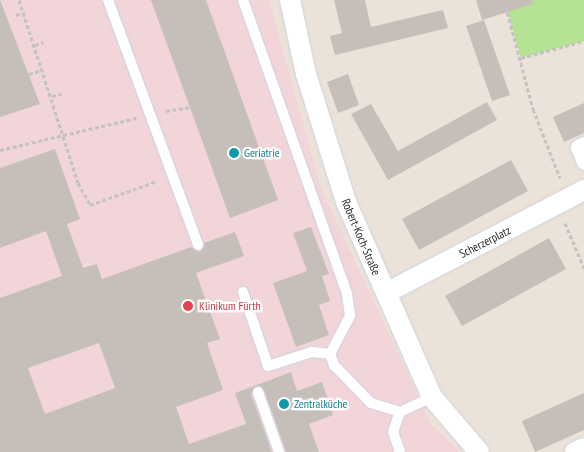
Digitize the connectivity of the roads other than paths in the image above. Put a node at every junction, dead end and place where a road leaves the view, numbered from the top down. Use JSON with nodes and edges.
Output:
{"nodes":[{"id":1,"x":108,"y":0,"type":"edge"},
{"id":2,"x":243,"y":0,"type":"edge"},
{"id":3,"x":290,"y":0,"type":"edge"},
{"id":4,"x":584,"y":144,"type":"edge"},
{"id":5,"x":584,"y":162,"type":"edge"},
{"id":6,"x":570,"y":197,"type":"edge"},
{"id":7,"x":198,"y":245,"type":"dead end"},
{"id":8,"x":243,"y":292,"type":"dead end"},
{"id":9,"x":386,"y":293,"type":"junction"},
{"id":10,"x":330,"y":354,"type":"junction"},
{"id":11,"x":258,"y":392,"type":"dead end"},
{"id":12,"x":432,"y":397,"type":"junction"},
{"id":13,"x":400,"y":412,"type":"junction"},
{"id":14,"x":584,"y":448,"type":"edge"},
{"id":15,"x":279,"y":452,"type":"edge"},
{"id":16,"x":400,"y":452,"type":"edge"},
{"id":17,"x":479,"y":452,"type":"edge"},
{"id":18,"x":574,"y":452,"type":"edge"}],
"edges":[{"from":1,"to":7,"type":"lane"},
{"from":2,"to":10,"type":"lane"},
{"from":3,"to":9,"type":"street","name":"Robert-Koch-Straße"},
{"from":4,"to":5,"type":"street"},
{"from":6,"to":9,"type":"street","name":"Scherzerplatz"},
{"from":8,"to":10,"type":"lane"},
{"from":9,"to":12,"type":"street","name":"Robert-Koch-Straße"},
{"from":10,"to":13,"type":"lane"},
{"from":11,"to":15,"type":"lane"},
{"from":12,"to":13,"type":"lane"},
{"from":12,"to":17,"type":"street","name":"Robert-Koch-Straße"},
{"from":13,"to":16,"type":"lane"},
{"from":14,"to":18,"type":"street"}]}
